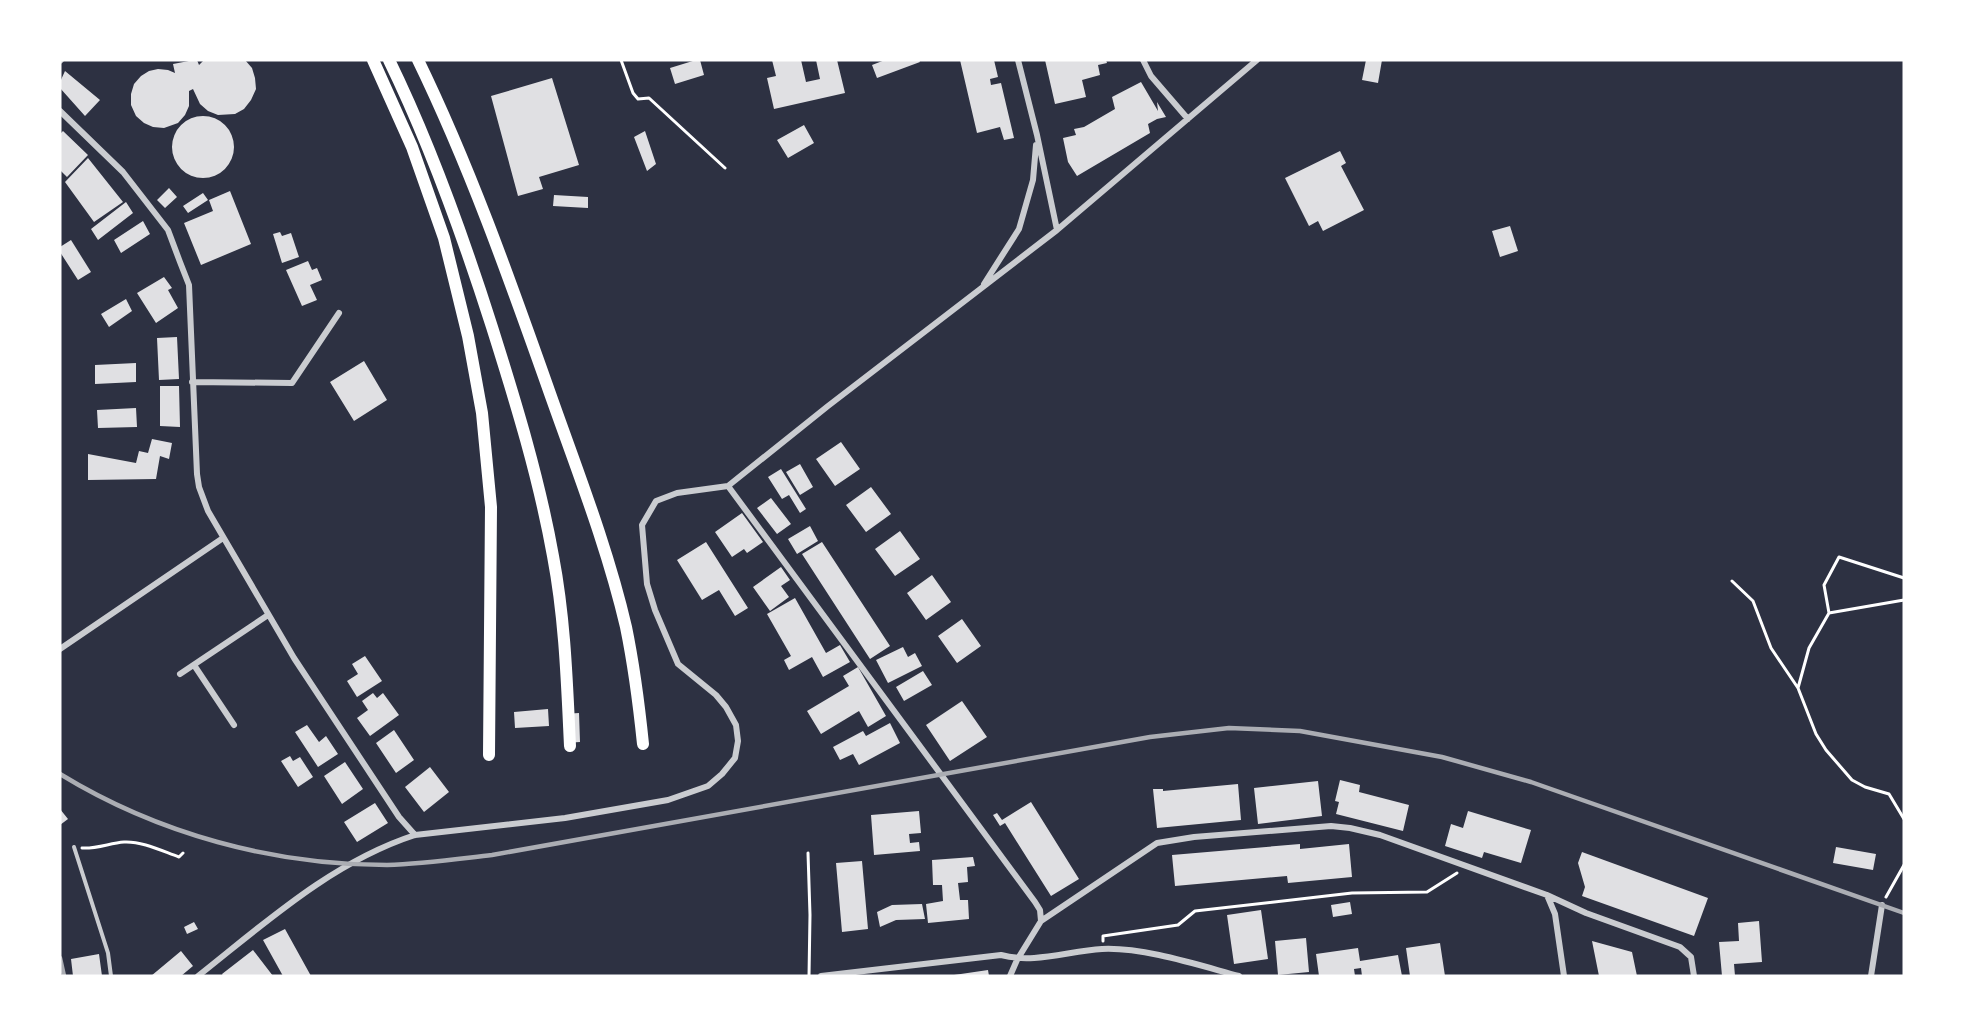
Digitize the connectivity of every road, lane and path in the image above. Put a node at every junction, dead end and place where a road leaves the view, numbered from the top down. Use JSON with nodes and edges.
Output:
{"nodes":[{"id":1,"x":373,"y":60,"type":"edge"},
{"id":2,"x":389,"y":60,"type":"edge"},
{"id":3,"x":418,"y":60,"type":"edge"},
{"id":4,"x":621,"y":60,"type":"edge"},
{"id":5,"x":1018,"y":60,"type":"edge"},
{"id":6,"x":1143,"y":60,"type":"edge"},
{"id":7,"x":1257,"y":60,"type":"edge"},
{"id":8,"x":60,"y":111,"type":"edge"},
{"id":9,"x":1188,"y":119,"type":"junction"},
{"id":10,"x":1037,"y":135,"type":"junction"},
{"id":11,"x":725,"y":168,"type":"dead end"},
{"id":12,"x":1056,"y":230,"type":"junction"},
{"id":13,"x":981,"y":290,"type":"junction"},
{"id":14,"x":339,"y":313,"type":"dead end"},
{"id":15,"x":192,"y":382,"type":"junction"},
{"id":16,"x":728,"y":486,"type":"junction"},
{"id":17,"x":223,"y":538,"type":"junction"},
{"id":18,"x":1904,"y":578,"type":"edge"},
{"id":19,"x":1732,"y":580,"type":"dead end"},
{"id":20,"x":1904,"y":600,"type":"edge"},
{"id":21,"x":1829,"y":613,"type":"junction"},
{"id":22,"x":268,"y":615,"type":"junction"},
{"id":23,"x":60,"y":649,"type":"edge"},
{"id":24,"x":194,"y":665,"type":"junction"},
{"id":25,"x":180,"y":674,"type":"dead end"},
{"id":26,"x":1798,"y":688,"type":"junction"},
{"id":27,"x":234,"y":725,"type":"dead end"},
{"id":28,"x":643,"y":744,"type":"dead end"},
{"id":29,"x":570,"y":746,"type":"dead end"},
{"id":30,"x":489,"y":755,"type":"dead end"},
{"id":31,"x":1904,"y":819,"type":"edge"},
{"id":32,"x":415,"y":835,"type":"junction"},
{"id":33,"x":74,"y":848,"type":"joint"},
{"id":34,"x":183,"y":853,"type":"dead end"},
{"id":35,"x":808,"y":853,"type":"dead end"},
{"id":36,"x":1904,"y":865,"type":"edge"},
{"id":37,"x":1466,"y":867,"type":"junction"},
{"id":38,"x":1547,"y":895,"type":"junction"},
{"id":39,"x":1882,"y":905,"type":"joint"},
{"id":40,"x":1041,"y":921,"type":"junction"},
{"id":41,"x":1101,"y":949,"type":"junction"},
{"id":42,"x":1017,"y":960,"type":"junction"},
{"id":43,"x":111,"y":976,"type":"edge"},
{"id":44,"x":198,"y":976,"type":"edge"},
{"id":45,"x":809,"y":976,"type":"edge"},
{"id":46,"x":821,"y":976,"type":"edge"},
{"id":47,"x":1010,"y":976,"type":"edge"},
{"id":48,"x":1239,"y":976,"type":"edge"},
{"id":49,"x":1564,"y":976,"type":"edge"},
{"id":50,"x":1694,"y":976,"type":"edge"},
{"id":51,"x":1871,"y":976,"type":"edge"}],
"edges":[{"from":1,"to":30,"type":"highway"},
{"from":2,"to":29,"type":"highway"},
{"from":3,"to":28,"type":"highway"},
{"from":4,"to":11,"type":"path"},
{"from":5,"to":10,"type":"street"},
{"from":6,"to":9,"type":"street"},
{"from":7,"to":9,"type":"street"},
{"from":8,"to":15,"type":"street"},
{"from":9,"to":12,"type":"street"},
{"from":10,"to":12,"type":"street"},
{"from":10,"to":13,"type":"street"},
{"from":12,"to":13,"type":"street"},
{"from":13,"to":16,"type":"street"},
{"from":14,"to":15,"type":"street"},
{"from":15,"to":17,"type":"street"},
{"from":16,"to":32,"type":"street"},
{"from":16,"to":40,"type":"street"},
{"from":17,"to":22,"type":"street"},
{"from":17,"to":23,"type":"street"},
{"from":18,"to":21,"type":"path"},
{"from":19,"to":26,"type":"path"},
{"from":20,"to":21,"type":"path"},
{"from":21,"to":26,"type":"path"},
{"from":22,"to":24,"type":"street"},
{"from":22,"to":32,"type":"street"},
{"from":24,"to":25,"type":"street"},
{"from":24,"to":27,"type":"street"},
{"from":26,"to":31,"type":"path"},
{"from":32,"to":44,"type":"street"},
{"from":33,"to":34,"type":"path"},
{"from":33,"to":43,"type":"lane"},
{"from":35,"to":45,"type":"path"},
{"from":36,"to":39,"type":"path"},
{"from":37,"to":38,"type":"street"},
{"from":37,"to":40,"type":"street"},
{"from":37,"to":41,"type":"path"},
{"from":38,"to":49,"type":"street"},
{"from":38,"to":50,"type":"street"},
{"from":39,"to":51,"type":"street"},
{"from":40,"to":42,"type":"street"},
{"from":41,"to":42,"type":"street"},
{"from":41,"to":48,"type":"street"},
{"from":42,"to":46,"type":"street"},
{"from":42,"to":47,"type":"street"}]}
